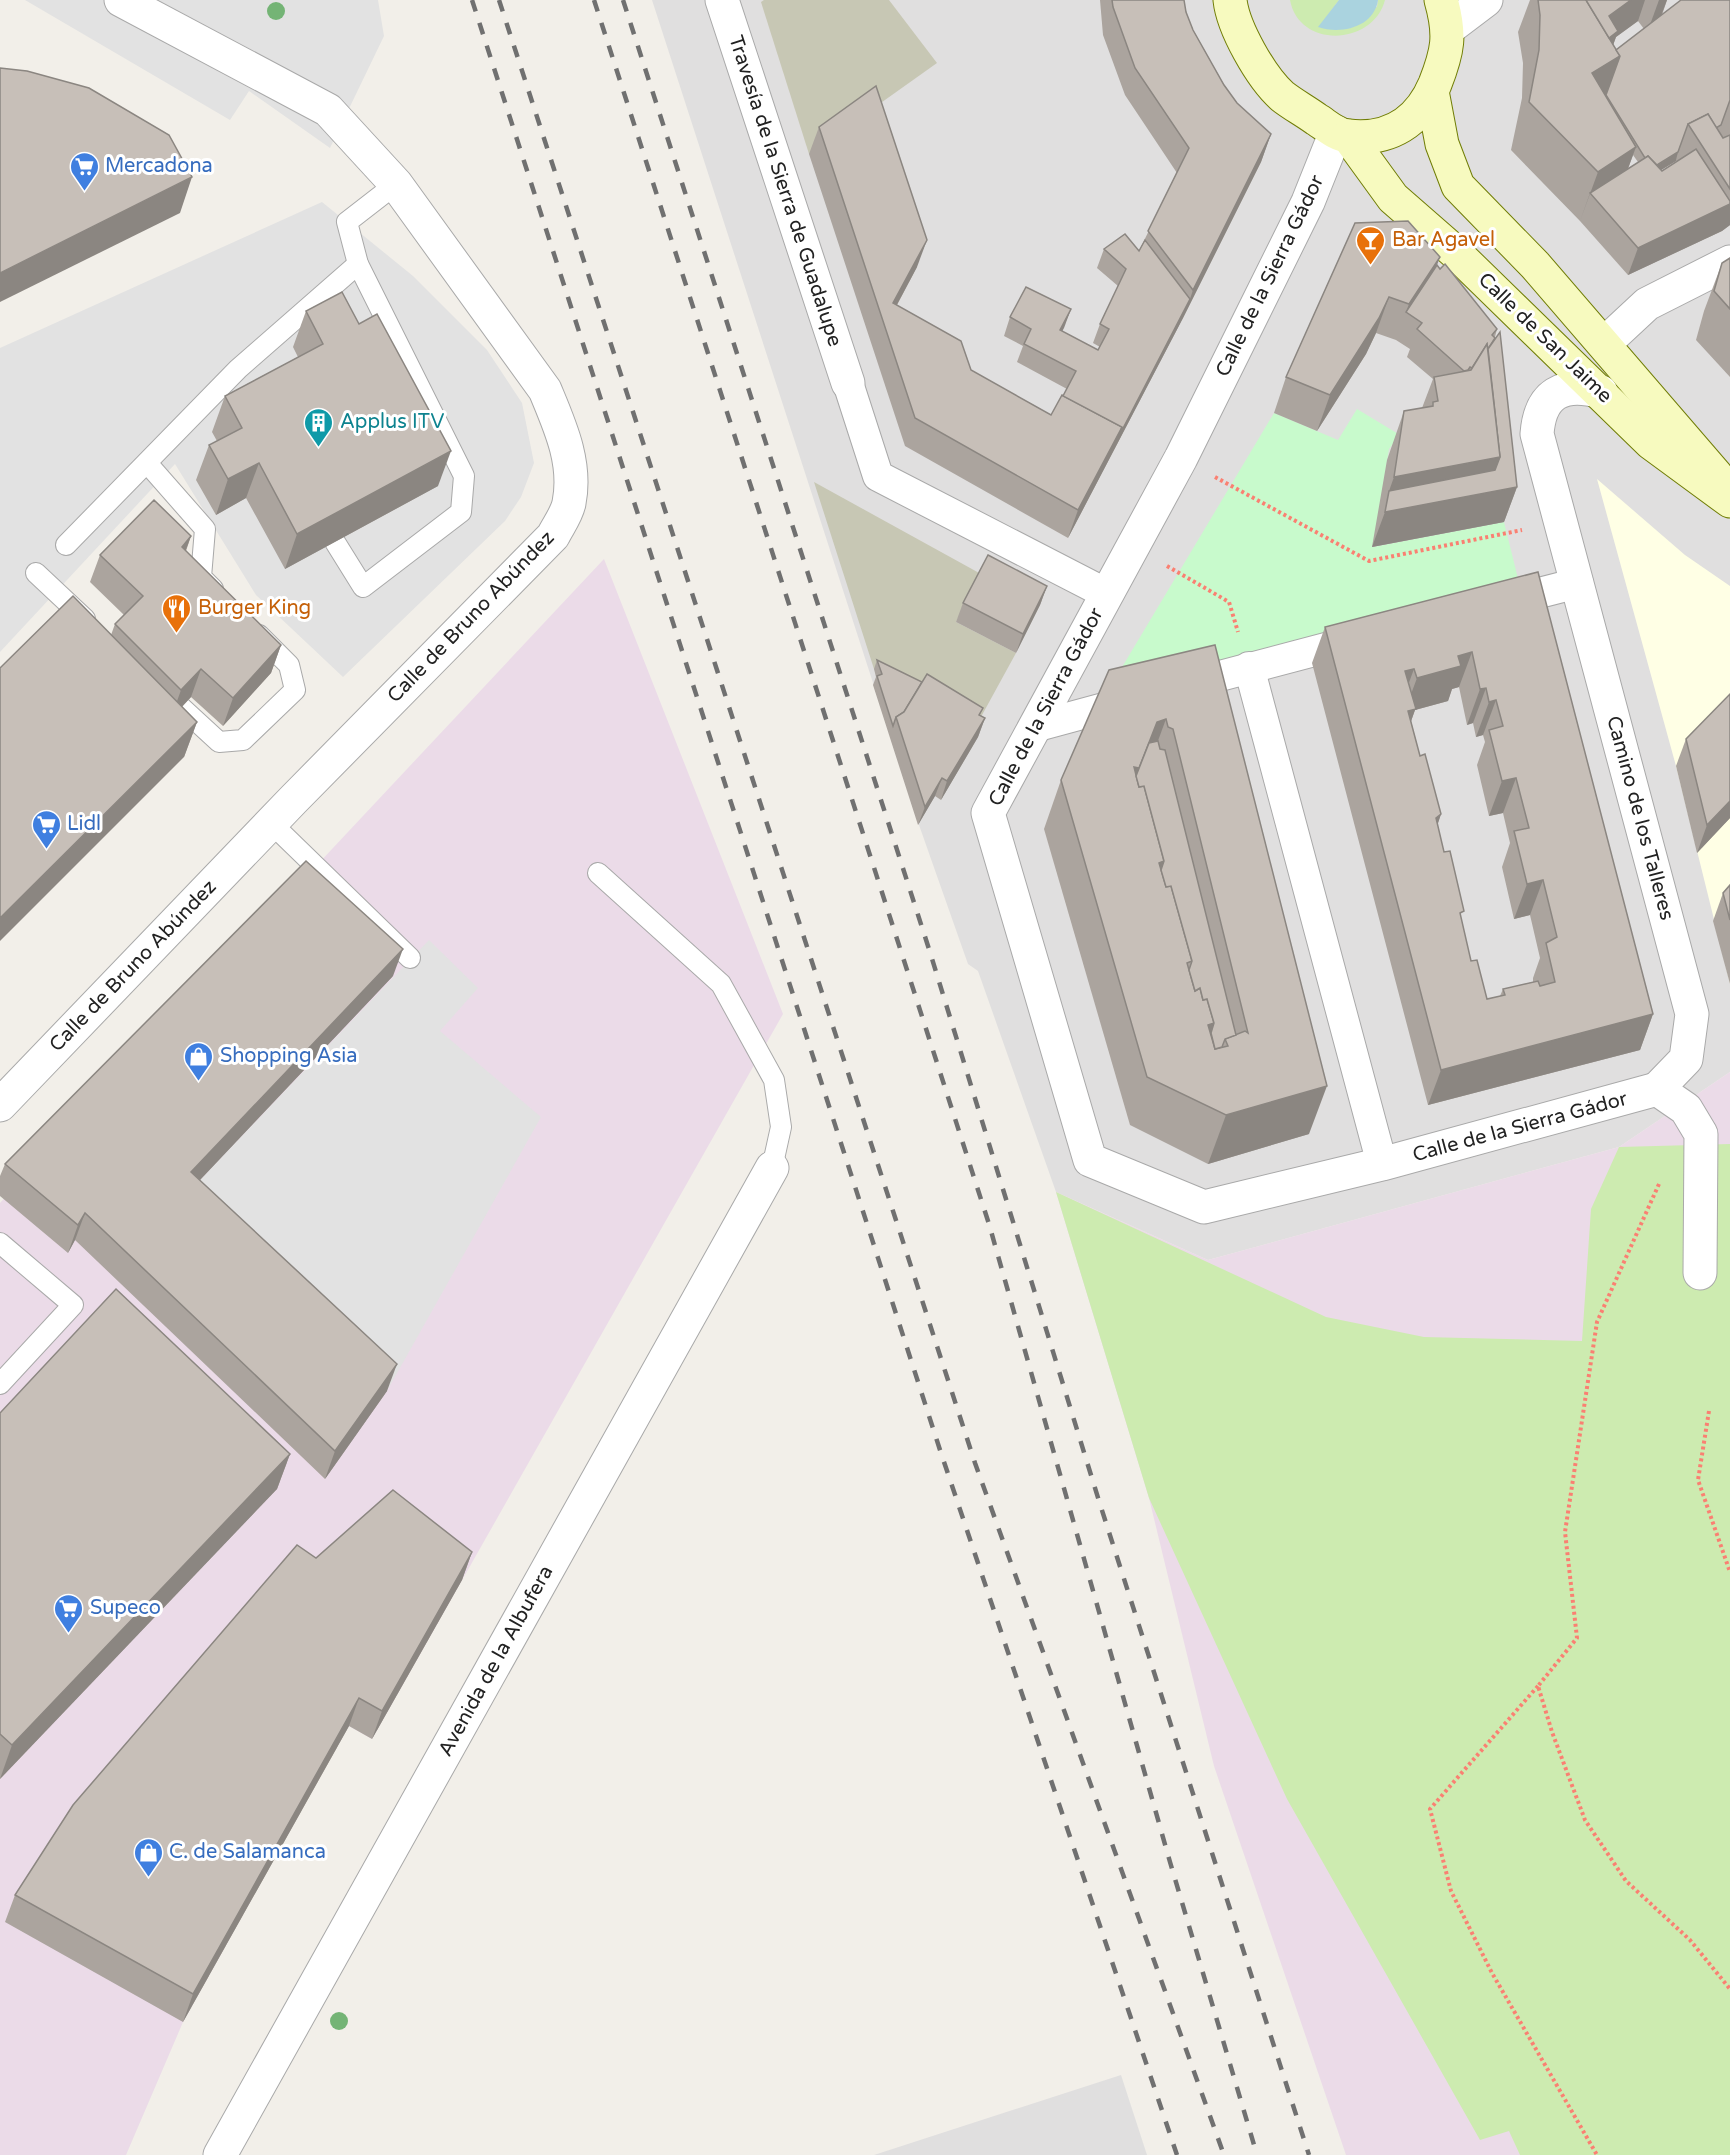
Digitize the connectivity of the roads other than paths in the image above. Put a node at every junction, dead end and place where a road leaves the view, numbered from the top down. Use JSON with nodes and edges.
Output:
{"nodes":[{"id":1,"x":121,"y":0,"type":"edge"},
{"id":2,"x":722,"y":0,"type":"edge"},
{"id":3,"x":1230,"y":0,"type":"edge"},
{"id":4,"x":1486,"y":0,"type":"edge"},
{"id":5,"x":1445,"y":14,"type":"edge"},
{"id":6,"x":1432,"y":91,"type":"junction"},
{"id":7,"x":1342,"y":134,"type":"junction"},
{"id":8,"x":396,"y":184,"type":"junction"},
{"id":9,"x":1730,"y":262,"type":"edge"},
{"id":10,"x":358,"y":264,"type":"junction"},
{"id":11,"x":1604,"y":344,"type":"junction"},
{"id":12,"x":238,"y":369,"type":"junction"},
{"id":13,"x":848,"y":383,"type":"joint"},
{"id":14,"x":249,"y":387,"type":"edge"},
{"id":15,"x":1601,"y":392,"type":"junction"},
{"id":16,"x":147,"y":463,"type":"junction"},
{"id":17,"x":1730,"y":492,"type":"edge"},
{"id":18,"x":1730,"y":501,"type":"edge"},
{"id":19,"x":335,"y":542,"type":"edge"},
{"id":20,"x":66,"y":545,"type":"dead end"},
{"id":21,"x":36,"y":573,"type":"dead end"},
{"id":22,"x":1578,"y":583,"type":"junction"},
{"id":23,"x":1107,"y":594,"type":"junction"},
{"id":24,"x":225,"y":601,"type":"edge"},
{"id":25,"x":1476,"y":609,"type":"edge"},
{"id":26,"x":249,"y":625,"type":"edge"},
{"id":27,"x":95,"y":628,"type":"edge"},
{"id":28,"x":1385,"y":632,"type":"edge"},
{"id":29,"x":1249,"y":667,"type":"junction"},
{"id":30,"x":181,"y":707,"type":"edge"},
{"id":31,"x":1034,"y":727,"type":"junction"},
{"id":32,"x":271,"y":823,"type":"junction"},
{"id":33,"x":598,"y":873,"type":"dead end"},
{"id":34,"x":410,"y":958,"type":"dead end"},
{"id":35,"x":1657,"y":1089,"type":"junction"},
{"id":36,"x":0,"y":1105,"type":"edge"},
{"id":37,"x":1382,"y":1164,"type":"junction"},
{"id":38,"x":772,"y":1168,"type":"joint"},
{"id":39,"x":0,"y":1243,"type":"edge"},
{"id":40,"x":1700,"y":1273,"type":"dead end"},
{"id":41,"x":0,"y":1384,"type":"edge"},
{"id":42,"x":220,"y":2155,"type":"edge"}],
"edges":[{"from":1,"to":8,"type":"street","name":"Calle de Bruno Abúndez"},
{"from":2,"to":13,"type":"street","name":"Travesía de la Sierra de Guadalupe"},
{"from":3,"to":7,"type":"main road"},
{"from":4,"to":5,"type":"street"},
{"from":5,"to":6,"type":"main road"},
{"from":6,"to":7,"type":"main road"},
{"from":6,"to":11,"type":"main road","name":"Calle de San Jaime"},
{"from":7,"to":15,"type":"main road","name":"Calle de San Jaime"},
{"from":7,"to":23,"type":"street","name":"Calle de la Sierra Gádor"},
{"from":8,"to":10,"type":"lane"},
{"from":8,"to":32,"type":"street","name":"Calle de Bruno Abúndez"},
{"from":9,"to":11,"type":"street"},
{"from":10,"to":12,"type":"lane"},
{"from":10,"to":19,"type":"lane"},
{"from":11,"to":17,"type":"main road","name":"Calle de San Jaime"},
{"from":12,"to":14,"type":"lane"},
{"from":12,"to":16,"type":"lane"},
{"from":13,"to":23,"type":"street"},
{"from":15,"to":18,"type":"main road","name":"Calle de San Jaime"},
{"from":15,"to":22,"type":"street","name":"Camino de los Talleres"},
{"from":16,"to":20,"type":"lane"},
{"from":16,"to":24,"type":"lane"},
{"from":21,"to":27,"type":"lane"},
{"from":22,"to":25,"type":"street"},
{"from":22,"to":35,"type":"street","name":"Camino de los Talleres"},
{"from":23,"to":31,"type":"street","name":"Calle de la Sierra Gádor"},
{"from":26,"to":30,"type":"lane"},
{"from":28,"to":29,"type":"street"},
{"from":29,"to":31,"type":"street"},
{"from":29,"to":37,"type":"street"},
{"from":31,"to":37,"type":"street","name":"Calle de la Sierra Gádor"},
{"from":32,"to":34,"type":"lane"},
{"from":32,"to":36,"type":"street","name":"Calle de Bruno Abúndez"},
{"from":33,"to":38,"type":"lane"},
{"from":35,"to":37,"type":"street","name":"Calle de la Sierra Gádor"},
{"from":35,"to":40,"type":"street"},
{"from":38,"to":42,"type":"street","name":"Avenida de la Albufera"},
{"from":39,"to":41,"type":"lane"}]}
